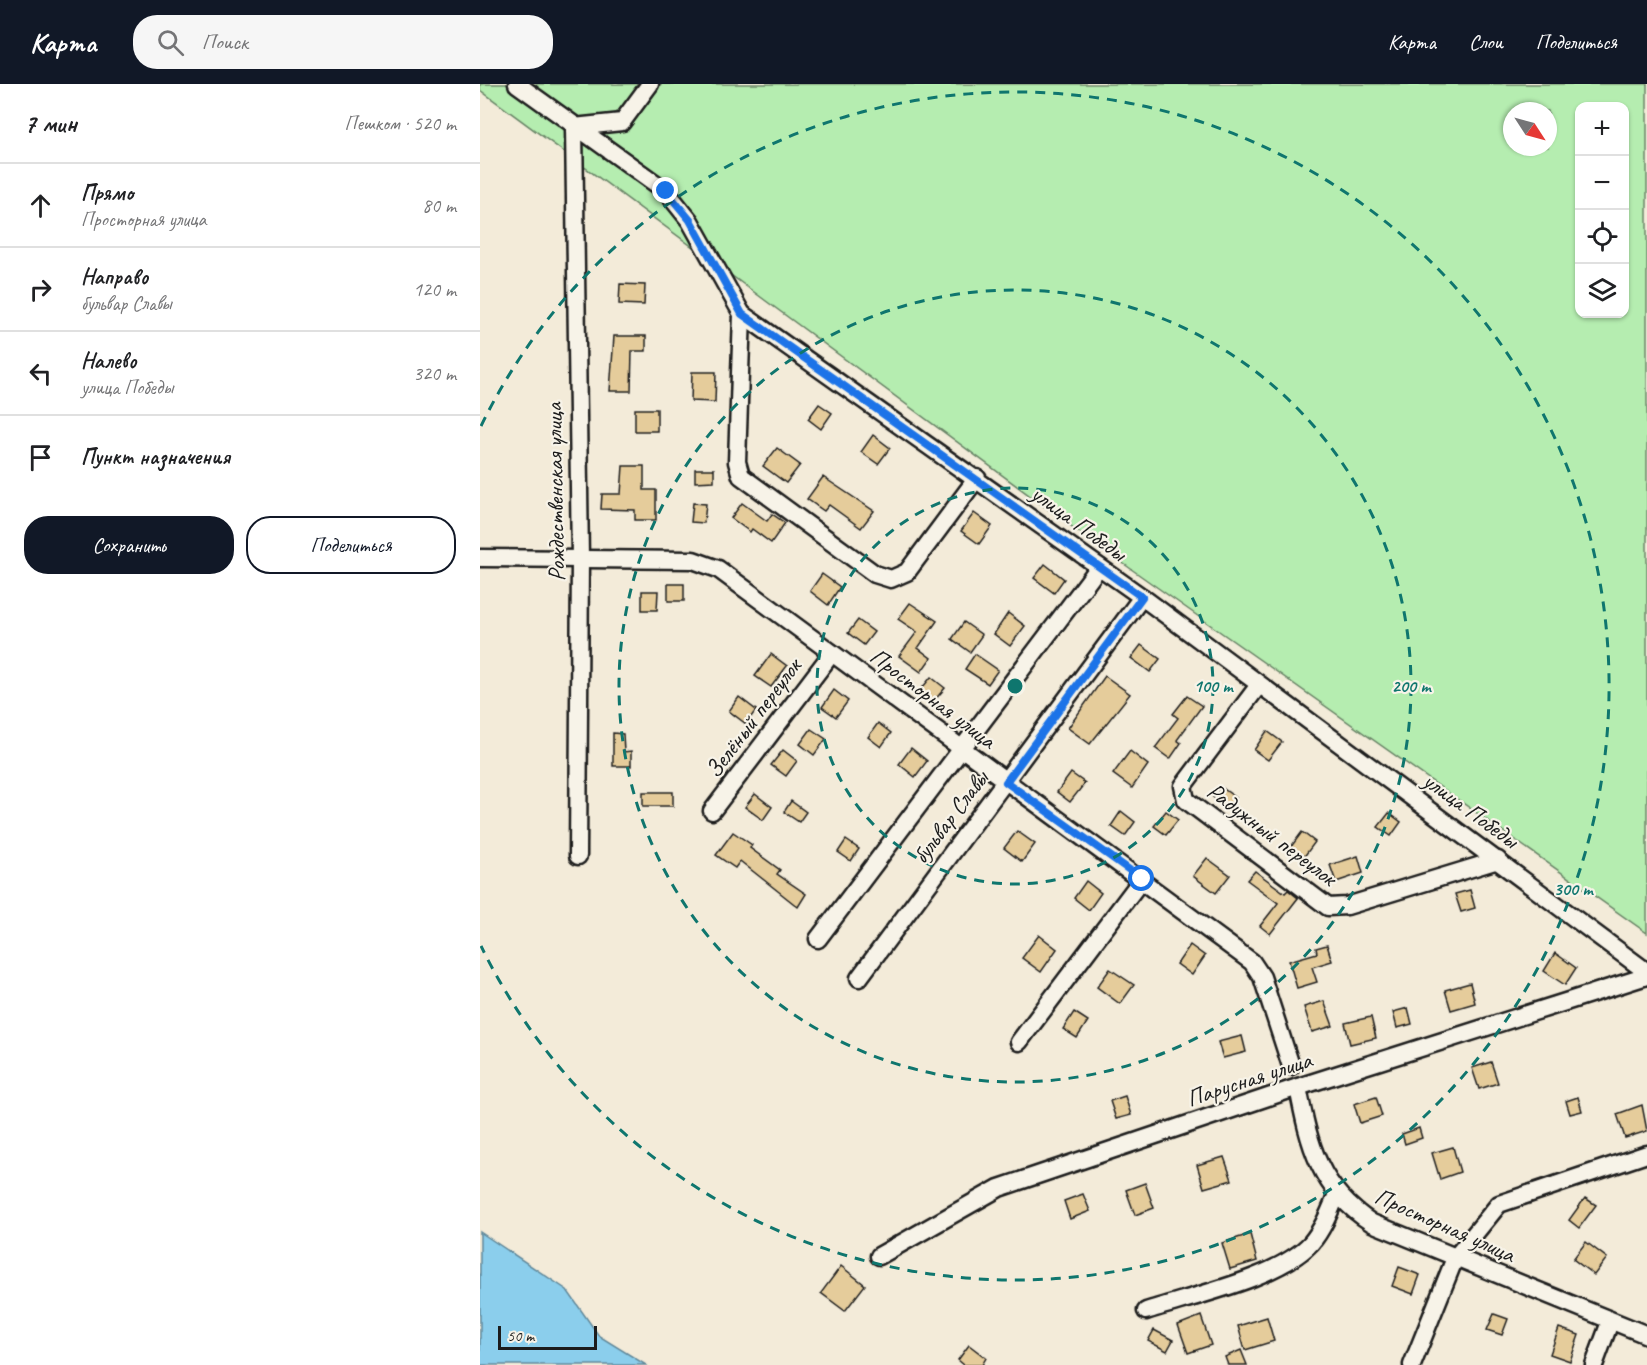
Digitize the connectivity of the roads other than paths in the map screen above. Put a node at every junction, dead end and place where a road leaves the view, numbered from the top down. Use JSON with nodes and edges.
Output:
{"nodes":[{"id":1,"x":517,"y":84,"type":"edge"},
{"id":2,"x":650,"y":84,"type":"edge"},
{"id":3,"x":574,"y":127,"type":"junction"},
{"id":4,"x":742,"y":314,"type":"junction"},
{"id":5,"x":977,"y":478,"type":"junction"},
{"id":6,"x":480,"y":558,"type":"edge"},
{"id":7,"x":580,"y":559,"type":"junction"},
{"id":8,"x":1099,"y":567,"type":"junction"},
{"id":9,"x":1142,"y":597,"type":"junction"},
{"id":10,"x":832,"y":653,"type":"junction"},
{"id":11,"x":1258,"y":684,"type":"junction"},
{"id":12,"x":962,"y":750,"type":"junction"},
{"id":13,"x":1006,"y":782,"type":"junction"},
{"id":14,"x":712,"y":811,"type":"dead end"},
{"id":15,"x":578,"y":856,"type":"dead end"},
{"id":16,"x":1498,"y":860,"type":"junction"},
{"id":17,"x":1142,"y":879,"type":"junction"},
{"id":18,"x":818,"y":939,"type":"dead end"},
{"id":19,"x":1647,"y":972,"type":"edge"},
{"id":20,"x":1647,"y":976,"type":"edge"},
{"id":21,"x":858,"y":978,"type":"dead end"},
{"id":22,"x":1019,"y":1042,"type":"dead end"},
{"id":23,"x":1291,"y":1066,"type":"dead end"},
{"id":24,"x":1298,"y":1087,"type":"junction"},
{"id":25,"x":1647,"y":1154,"type":"edge"},
{"id":26,"x":1337,"y":1194,"type":"junction"},
{"id":27,"x":879,"y":1256,"type":"dead end"},
{"id":28,"x":1455,"y":1258,"type":"junction"},
{"id":29,"x":1146,"y":1311,"type":"dead end"},
{"id":30,"x":1610,"y":1322,"type":"junction"},
{"id":31,"x":1647,"y":1335,"type":"edge"},
{"id":32,"x":1412,"y":1365,"type":"edge"},
{"id":33,"x":1594,"y":1365,"type":"edge"}],
"edges":[{"from":1,"to":3,"type":"street","name":"улица Победы"},
{"from":2,"to":3,"type":"street"},
{"from":3,"to":4,"type":"street","name":"улица Победы"},
{"from":3,"to":7,"type":"street","name":"Рождественская улица"},
{"from":4,"to":5,"type":"street","name":"улица Победы"},
{"from":4,"to":5,"type":"street"},
{"from":5,"to":8,"type":"street","name":"улица Победы"},
{"from":6,"to":7,"type":"street","name":"Просторная улица"},
{"from":7,"to":10,"type":"street","name":"Просторная улица"},
{"from":7,"to":15,"type":"street","name":"Рождественская улица"},
{"from":8,"to":9,"type":"street","name":"улица Победы"},
{"from":8,"to":12,"type":"street","name":"бульвар Славы"},
{"from":9,"to":11,"type":"street","name":"улица Победы"},
{"from":9,"to":13,"type":"street","name":"бульвар Славы"},
{"from":10,"to":12,"type":"street","name":"Просторная улица"},
{"from":10,"to":14,"type":"street","name":"Зелёный переулок"},
{"from":11,"to":16,"type":"street","name":"улица Победы"},
{"from":11,"to":16,"type":"street","name":"Радужный переулок"},
{"from":12,"to":13,"type":"street","name":"Просторная улица"},
{"from":12,"to":18,"type":"street","name":"бульвар Славы"},
{"from":13,"to":17,"type":"street","name":"Просторная улица"},
{"from":13,"to":21,"type":"street","name":"бульвар Славы"},
{"from":16,"to":19,"type":"street","name":"улица Победы"},
{"from":17,"to":22,"type":"street"},
{"from":17,"to":23,"type":"street","name":"Просторная улица"},
{"from":20,"to":24,"type":"street","name":"Парусная улица"},
{"from":24,"to":26,"type":"street","name":"Просторная улица"},
{"from":24,"to":27,"type":"street","name":"Парусная улица"},
{"from":25,"to":28,"type":"street"},
{"from":26,"to":28,"type":"street","name":"Просторная улица"},
{"from":26,"to":29,"type":"street"},
{"from":28,"to":30,"type":"street","name":"Просторная улица"},
{"from":28,"to":32,"type":"street"},
{"from":30,"to":31,"type":"street","name":"Просторная улица"},
{"from":30,"to":33,"type":"street"}]}
